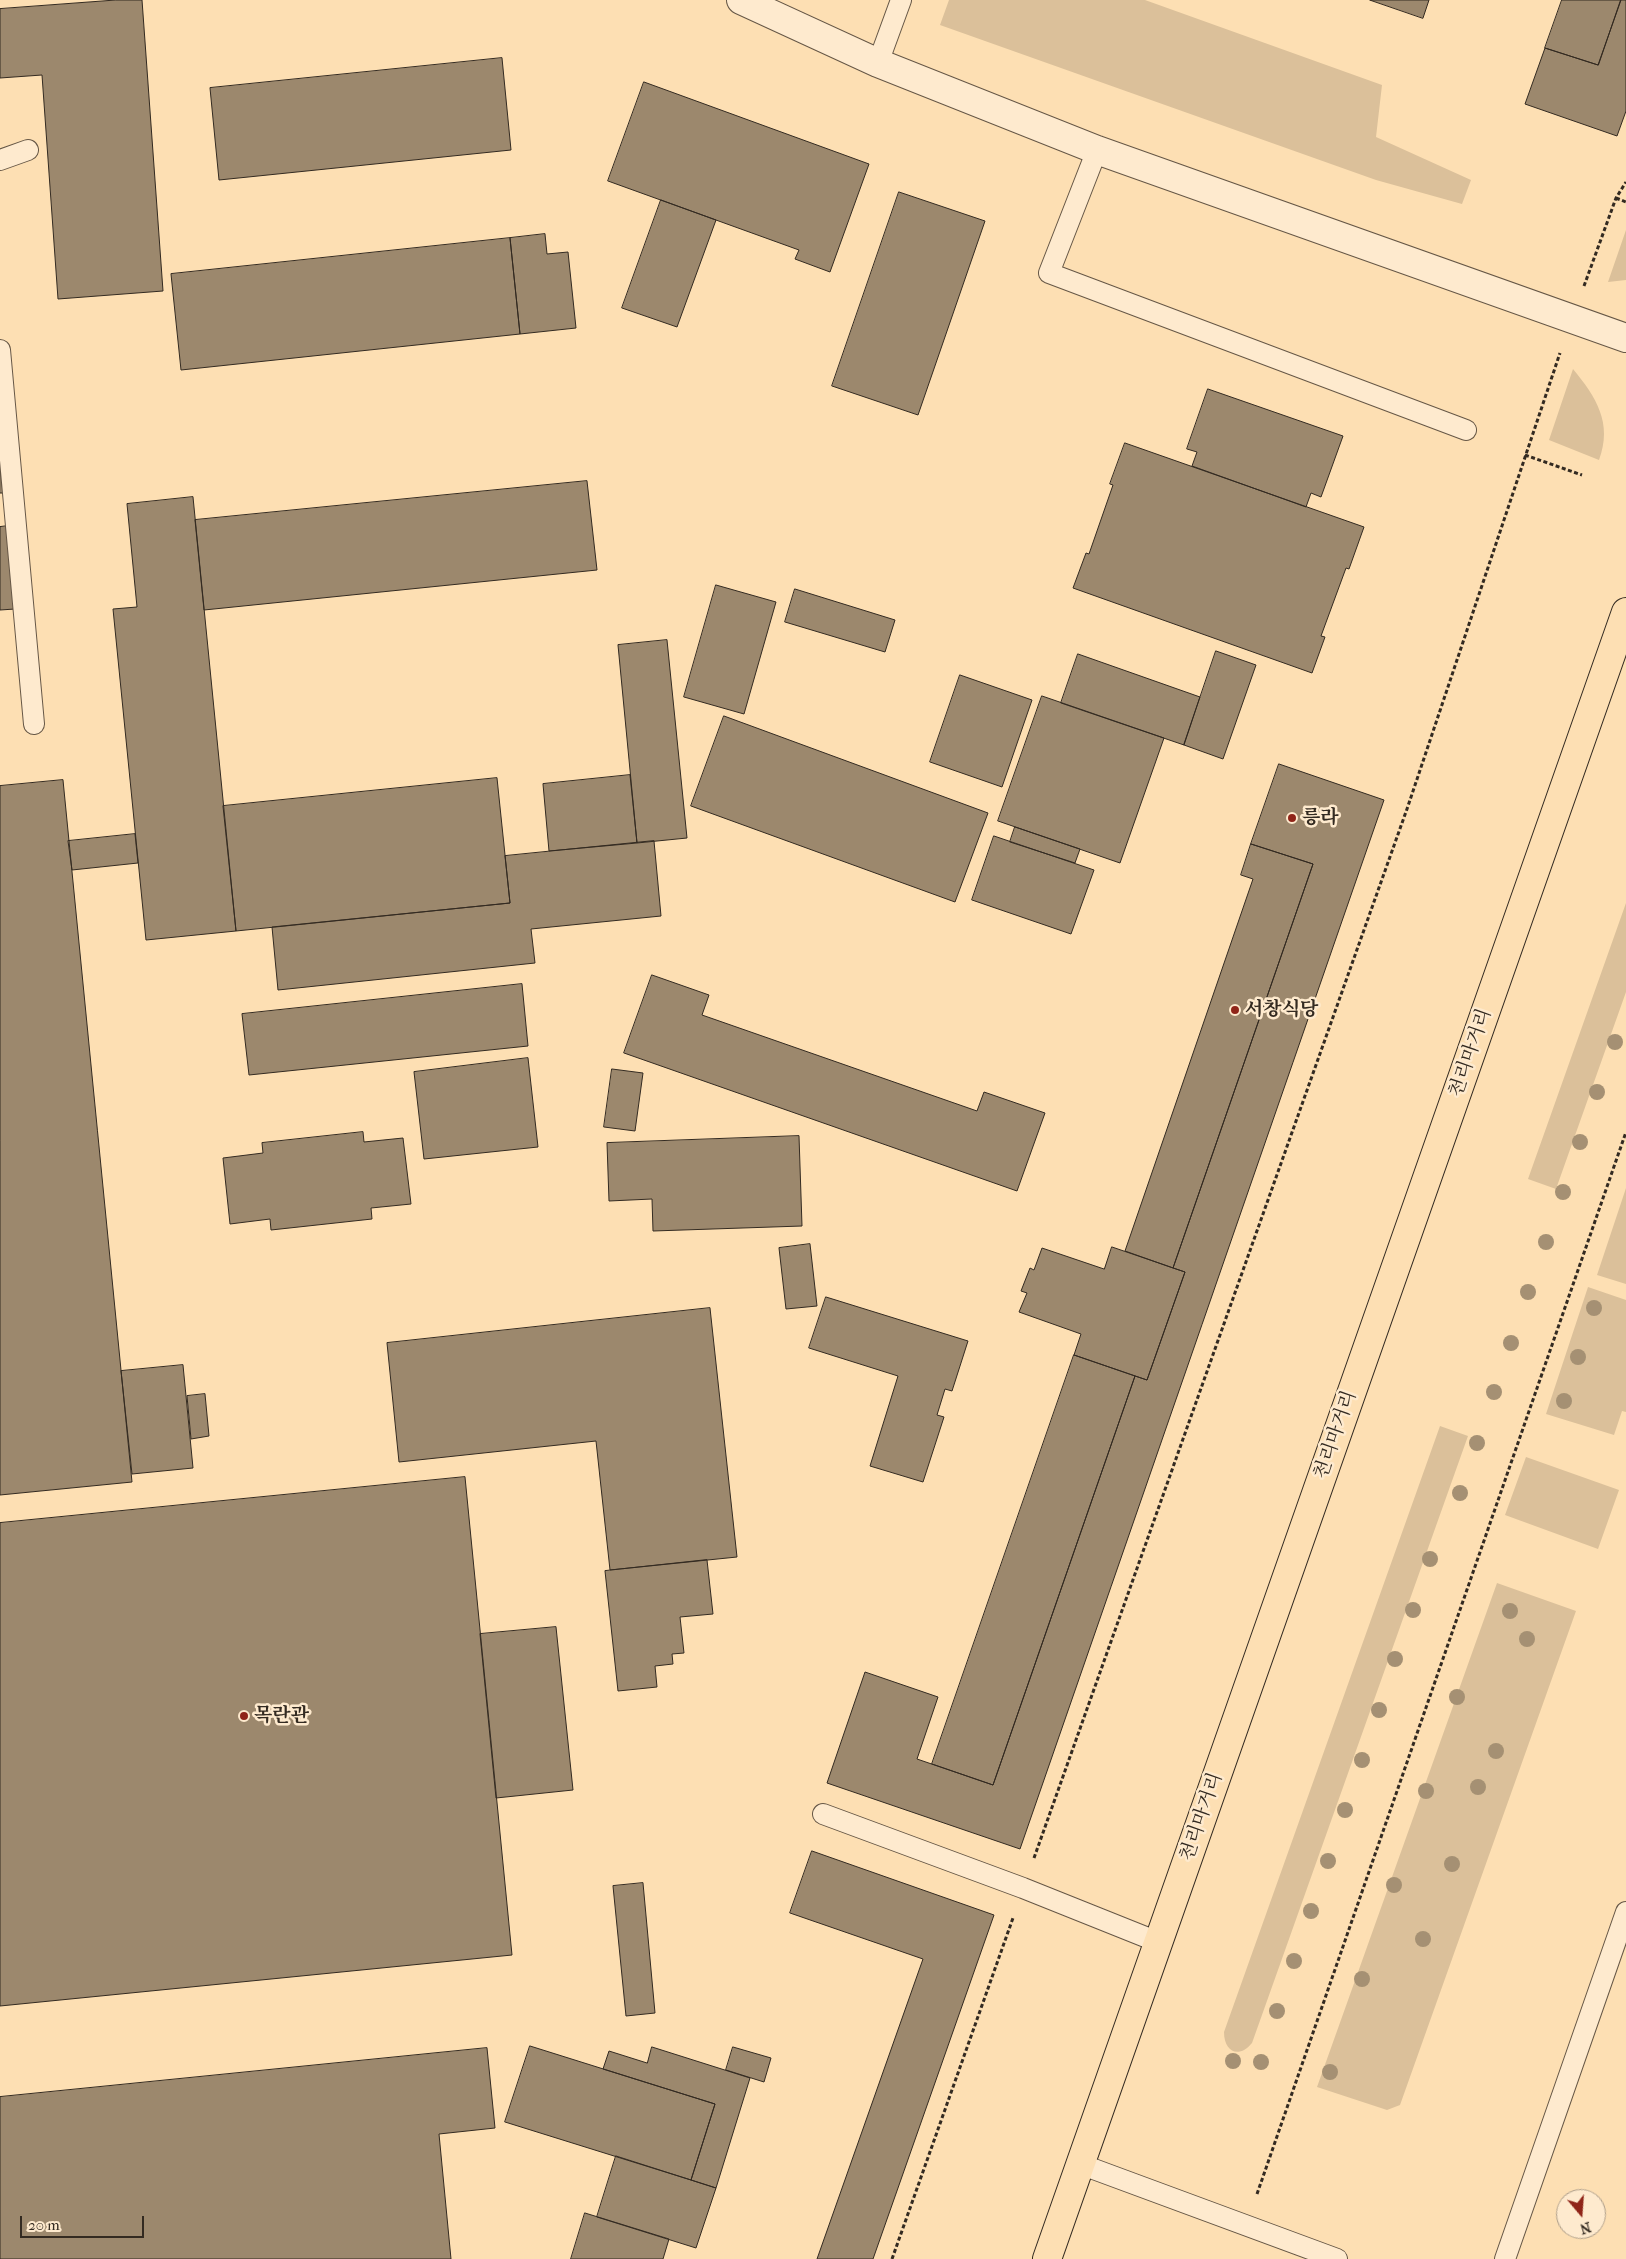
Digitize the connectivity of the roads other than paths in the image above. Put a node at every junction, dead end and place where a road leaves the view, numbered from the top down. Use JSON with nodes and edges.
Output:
{"nodes":[{"id":1,"x":741,"y":0,"type":"edge"},
{"id":2,"x":900,"y":0,"type":"edge"},
{"id":3,"x":878,"y":63,"type":"junction"},
{"id":4,"x":28,"y":150,"type":"dead end"},
{"id":5,"x":1097,"y":150,"type":"junction"},
{"id":6,"x":0,"y":160,"type":"edge"},
{"id":7,"x":1626,"y":338,"type":"edge"},
{"id":8,"x":0,"y":350,"type":"edge"},
{"id":9,"x":1466,"y":430,"type":"dead end"},
{"id":10,"x":1626,"y":612,"type":"edge"},
{"id":11,"x":34,"y":724,"type":"dead end"},
{"id":12,"x":822,"y":1814,"type":"dead end"},
{"id":13,"x":1626,"y":1912,"type":"edge"},
{"id":14,"x":1158,"y":1942,"type":"junction"},
{"id":15,"x":1080,"y":2164,"type":"junction"},
{"id":16,"x":1047,"y":2259,"type":"edge"},
{"id":17,"x":1337,"y":2259,"type":"edge"},
{"id":18,"x":1505,"y":2259,"type":"edge"}],
"edges":[{"from":1,"to":3,"type":"street"},
{"from":2,"to":3,"type":"lane"},
{"from":3,"to":5,"type":"street"},
{"from":4,"to":6,"type":"lane"},
{"from":5,"to":7,"type":"street"},
{"from":5,"to":9,"type":"lane"},
{"from":8,"to":11,"type":"lane"},
{"from":10,"to":14,"type":"main road","name":"천리마거리"},
{"from":12,"to":14,"type":"lane"},
{"from":13,"to":18,"type":"lane"},
{"from":14,"to":15,"type":"main road","name":"천리마거리"},
{"from":15,"to":16,"type":"main road","name":"천리마거리"},
{"from":15,"to":17,"type":"lane"}]}
